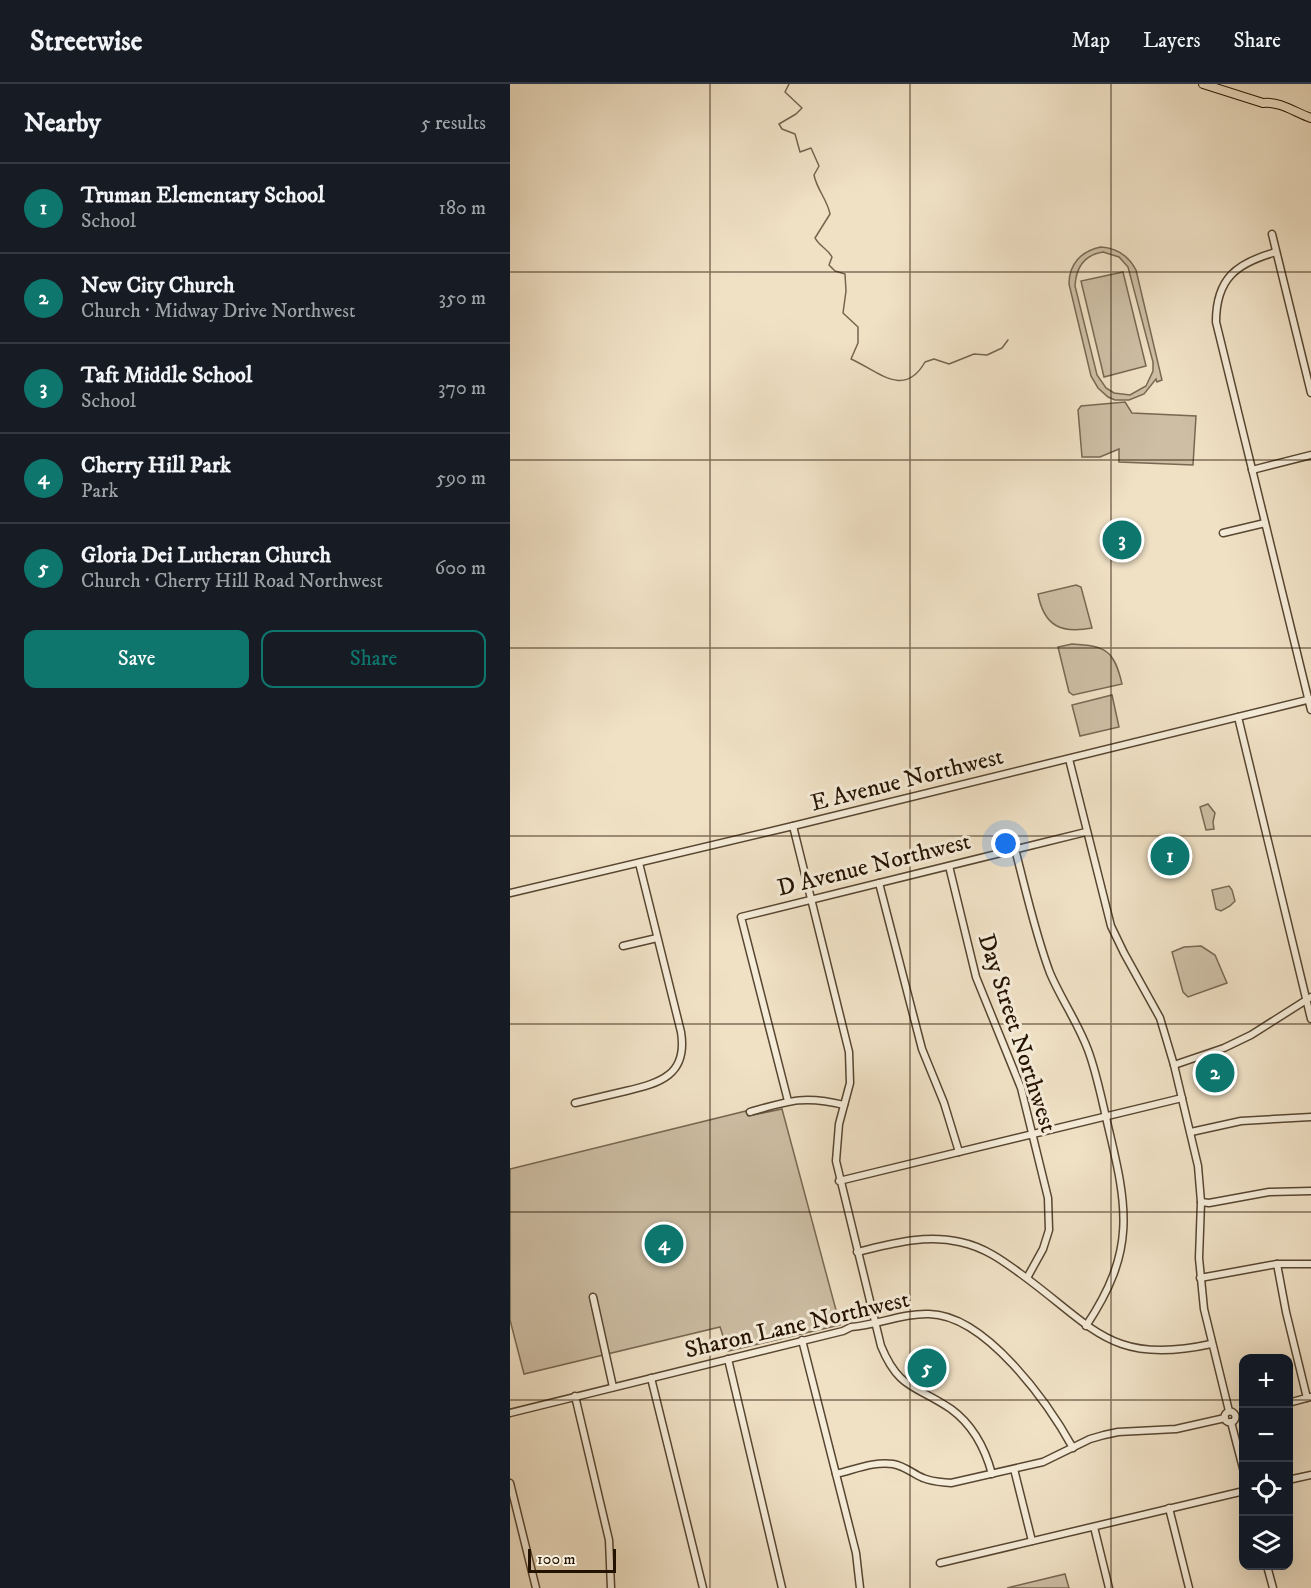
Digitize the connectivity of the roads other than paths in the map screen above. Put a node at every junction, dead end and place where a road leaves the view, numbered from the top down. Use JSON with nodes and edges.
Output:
{"nodes":[{"id":1,"x":1203,"y":84,"type":"edge"},
{"id":2,"x":1311,"y":118,"type":"edge"},
{"id":3,"x":1272,"y":234,"type":"dead end"},
{"id":4,"x":1276,"y":252,"type":"junction"},
{"id":5,"x":1311,"y":393,"type":"edge"},
{"id":6,"x":1311,"y":455,"type":"edge"},
{"id":7,"x":1252,"y":471,"type":"junction"},
{"id":8,"x":1265,"y":523,"type":"junction"},
{"id":9,"x":1223,"y":533,"type":"dead end"},
{"id":10,"x":1310,"y":700,"type":"edge"},
{"id":11,"x":1311,"y":710,"type":"edge"},
{"id":12,"x":1238,"y":717,"type":"junction"},
{"id":13,"x":1069,"y":759,"type":"junction"},
{"id":14,"x":793,"y":826,"type":"junction"},
{"id":15,"x":1086,"y":832,"type":"junction"},
{"id":16,"x":1016,"y":849,"type":"junction"},
{"id":17,"x":639,"y":863,"type":"junction"},
{"id":18,"x":949,"y":866,"type":"junction"},
{"id":19,"x":879,"y":883,"type":"junction"},
{"id":20,"x":510,"y":892,"type":"edge"},
{"id":21,"x":811,"y":899,"type":"junction"},
{"id":22,"x":657,"y":938,"type":"junction"},
{"id":23,"x":623,"y":946,"type":"dead end"},
{"id":24,"x":1309,"y":999,"type":"edge"},
{"id":25,"x":1311,"y":1019,"type":"edge"},
{"id":26,"x":1174,"y":1065,"type":"junction"},
{"id":27,"x":1182,"y":1098,"type":"junction"},
{"id":28,"x":788,"y":1101,"type":"junction"},
{"id":29,"x":575,"y":1103,"type":"dead end"},
{"id":30,"x":844,"y":1105,"type":"junction"},
{"id":31,"x":750,"y":1112,"type":"dead end"},
{"id":32,"x":1311,"y":1116,"type":"edge"},
{"id":33,"x":1106,"y":1117,"type":"junction"},
{"id":34,"x":1191,"y":1132,"type":"junction"},
{"id":35,"x":1033,"y":1134,"type":"junction"},
{"id":36,"x":959,"y":1152,"type":"junction"},
{"id":37,"x":839,"y":1181,"type":"junction"},
{"id":38,"x":1311,"y":1191,"type":"edge"},
{"id":39,"x":1201,"y":1202,"type":"junction"},
{"id":40,"x":857,"y":1252,"type":"junction"},
{"id":41,"x":1277,"y":1264,"type":"junction"},
{"id":42,"x":1311,"y":1264,"type":"edge"},
{"id":43,"x":1027,"y":1278,"type":"junction"},
{"id":44,"x":1200,"y":1278,"type":"junction"},
{"id":45,"x":593,"y":1297,"type":"dead end"},
{"id":46,"x":875,"y":1323,"type":"junction"},
{"id":47,"x":1086,"y":1326,"type":"junction"},
{"id":48,"x":802,"y":1341,"type":"junction"},
{"id":49,"x":1211,"y":1344,"type":"junction"},
{"id":50,"x":728,"y":1359,"type":"junction"},
{"id":51,"x":651,"y":1378,"type":"junction"},
{"id":52,"x":613,"y":1387,"type":"junction"},
{"id":53,"x":575,"y":1396,"type":"junction"},
{"id":54,"x":1309,"y":1398,"type":"edge"},
{"id":55,"x":1293,"y":1402,"type":"edge"},
{"id":56,"x":1228,"y":1411,"type":"junction"},
{"id":57,"x":510,"y":1413,"type":"edge"},
{"id":58,"x":1239,"y":1415,"type":"edge"},
{"id":59,"x":1236,"y":1416,"type":"junction"},
{"id":60,"x":1224,"y":1418,"type":"junction"},
{"id":61,"x":1231,"y":1422,"type":"junction"},
{"id":62,"x":1073,"y":1448,"type":"junction"},
{"id":63,"x":1241,"y":1462,"type":"edge"},
{"id":64,"x":1014,"y":1469,"type":"junction"},
{"id":65,"x":836,"y":1474,"type":"junction"},
{"id":66,"x":992,"y":1474,"type":"junction"},
{"id":67,"x":1311,"y":1475,"type":"edge"},
{"id":68,"x":1293,"y":1479,"type":"edge"},
{"id":69,"x":510,"y":1483,"type":"edge"},
{"id":70,"x":1239,"y":1492,"type":"edge"},
{"id":71,"x":1169,"y":1508,"type":"junction"},
{"id":72,"x":1094,"y":1527,"type":"junction"},
{"id":73,"x":1032,"y":1541,"type":"junction"},
{"id":74,"x":940,"y":1563,"type":"dead end"},
{"id":75,"x":1268,"y":1570,"type":"edge"},
{"id":76,"x":536,"y":1588,"type":"edge"},
{"id":77,"x":611,"y":1588,"type":"edge"},
{"id":78,"x":703,"y":1588,"type":"edge"},
{"id":79,"x":782,"y":1588,"type":"edge"},
{"id":80,"x":860,"y":1588,"type":"edge"},
{"id":81,"x":1109,"y":1588,"type":"edge"},
{"id":82,"x":1189,"y":1588,"type":"edge"},
{"id":83,"x":1272,"y":1588,"type":"edge"}],
"edges":[{"from":1,"to":2,"type":"main road"},
{"from":3,"to":4,"type":"street"},
{"from":4,"to":5,"type":"street"},
{"from":4,"to":7,"type":"street"},
{"from":6,"to":7,"type":"street"},
{"from":7,"to":8,"type":"street"},
{"from":8,"to":9,"type":"street"},
{"from":8,"to":10,"type":"street"},
{"from":10,"to":11,"type":"street"},
{"from":10,"to":12,"type":"street","name":"E Avenue Northwest"},
{"from":12,"to":13,"type":"street","name":"E Avenue Northwest"},
{"from":12,"to":24,"type":"street"},
{"from":13,"to":14,"type":"street","name":"E Avenue Northwest"},
{"from":13,"to":15,"type":"street"},
{"from":14,"to":17,"type":"street","name":"E Avenue Northwest"},
{"from":14,"to":21,"type":"street"},
{"from":15,"to":16,"type":"street","name":"D Avenue Northwest"},
{"from":15,"to":26,"type":"street"},
{"from":16,"to":18,"type":"street","name":"D Avenue Northwest"},
{"from":16,"to":33,"type":"street"},
{"from":17,"to":20,"type":"street","name":"E Avenue Northwest"},
{"from":17,"to":22,"type":"street"},
{"from":18,"to":19,"type":"street","name":"D Avenue Northwest"},
{"from":18,"to":35,"type":"street","name":"Day Street Northwest"},
{"from":19,"to":21,"type":"street","name":"D Avenue Northwest"},
{"from":19,"to":36,"type":"street"},
{"from":21,"to":28,"type":"street","name":"D Avenue Northwest"},
{"from":21,"to":30,"type":"street"},
{"from":22,"to":23,"type":"street"},
{"from":22,"to":29,"type":"street"},
{"from":24,"to":25,"type":"street"},
{"from":24,"to":26,"type":"street"},
{"from":26,"to":27,"type":"street"},
{"from":27,"to":33,"type":"street"},
{"from":27,"to":34,"type":"street"},
{"from":28,"to":30,"type":"street"},
{"from":28,"to":31,"type":"street"},
{"from":30,"to":37,"type":"street"},
{"from":32,"to":34,"type":"street"},
{"from":33,"to":35,"type":"street"},
{"from":33,"to":47,"type":"street"},
{"from":34,"to":39,"type":"street"},
{"from":35,"to":36,"type":"street"},
{"from":35,"to":43,"type":"street","name":"Day Street Northwest"},
{"from":36,"to":37,"type":"street"},
{"from":37,"to":40,"type":"street"},
{"from":38,"to":39,"type":"street"},
{"from":39,"to":44,"type":"street"},
{"from":40,"to":43,"type":"street"},
{"from":40,"to":46,"type":"street"},
{"from":41,"to":42,"type":"street"},
{"from":41,"to":44,"type":"street"},
{"from":41,"to":54,"type":"street"},
{"from":43,"to":47,"type":"street"},
{"from":44,"to":49,"type":"street"},
{"from":45,"to":52,"type":"street"},
{"from":46,"to":48,"type":"street","name":"Sharon Lane Northwest"},
{"from":46,"to":62,"type":"street","name":"Sharon Lane Northwest"},
{"from":46,"to":66,"type":"street"},
{"from":47,"to":49,"type":"street"},
{"from":48,"to":50,"type":"street","name":"Sharon Lane Northwest"},
{"from":48,"to":65,"type":"street"},
{"from":49,"to":56,"type":"street"},
{"from":50,"to":51,"type":"street","name":"Sharon Lane Northwest"},
{"from":50,"to":79,"type":"street"},
{"from":51,"to":52,"type":"street","name":"Sharon Lane Northwest"},
{"from":51,"to":78,"type":"street"},
{"from":52,"to":53,"type":"street","name":"Sharon Lane Northwest"},
{"from":53,"to":57,"type":"street","name":"Sharon Lane Northwest"},
{"from":53,"to":77,"type":"street"},
{"from":54,"to":55,"type":"street"},
{"from":56,"to":59,"type":"street"},
{"from":56,"to":60,"type":"street"},
{"from":58,"to":59,"type":"street"},
{"from":59,"to":61,"type":"street"},
{"from":60,"to":61,"type":"street"},
{"from":60,"to":62,"type":"street"},
{"from":61,"to":63,"type":"street"},
{"from":62,"to":64,"type":"street"},
{"from":64,"to":66,"type":"street"},
{"from":64,"to":73,"type":"street"},
{"from":65,"to":66,"type":"street"},
{"from":65,"to":80,"type":"street"},
{"from":67,"to":68,"type":"street"},
{"from":69,"to":76,"type":"street"},
{"from":70,"to":71,"type":"street"},
{"from":71,"to":72,"type":"street"},
{"from":71,"to":82,"type":"street"},
{"from":72,"to":73,"type":"street"},
{"from":72,"to":81,"type":"street"},
{"from":73,"to":74,"type":"street"},
{"from":75,"to":83,"type":"street"}]}
